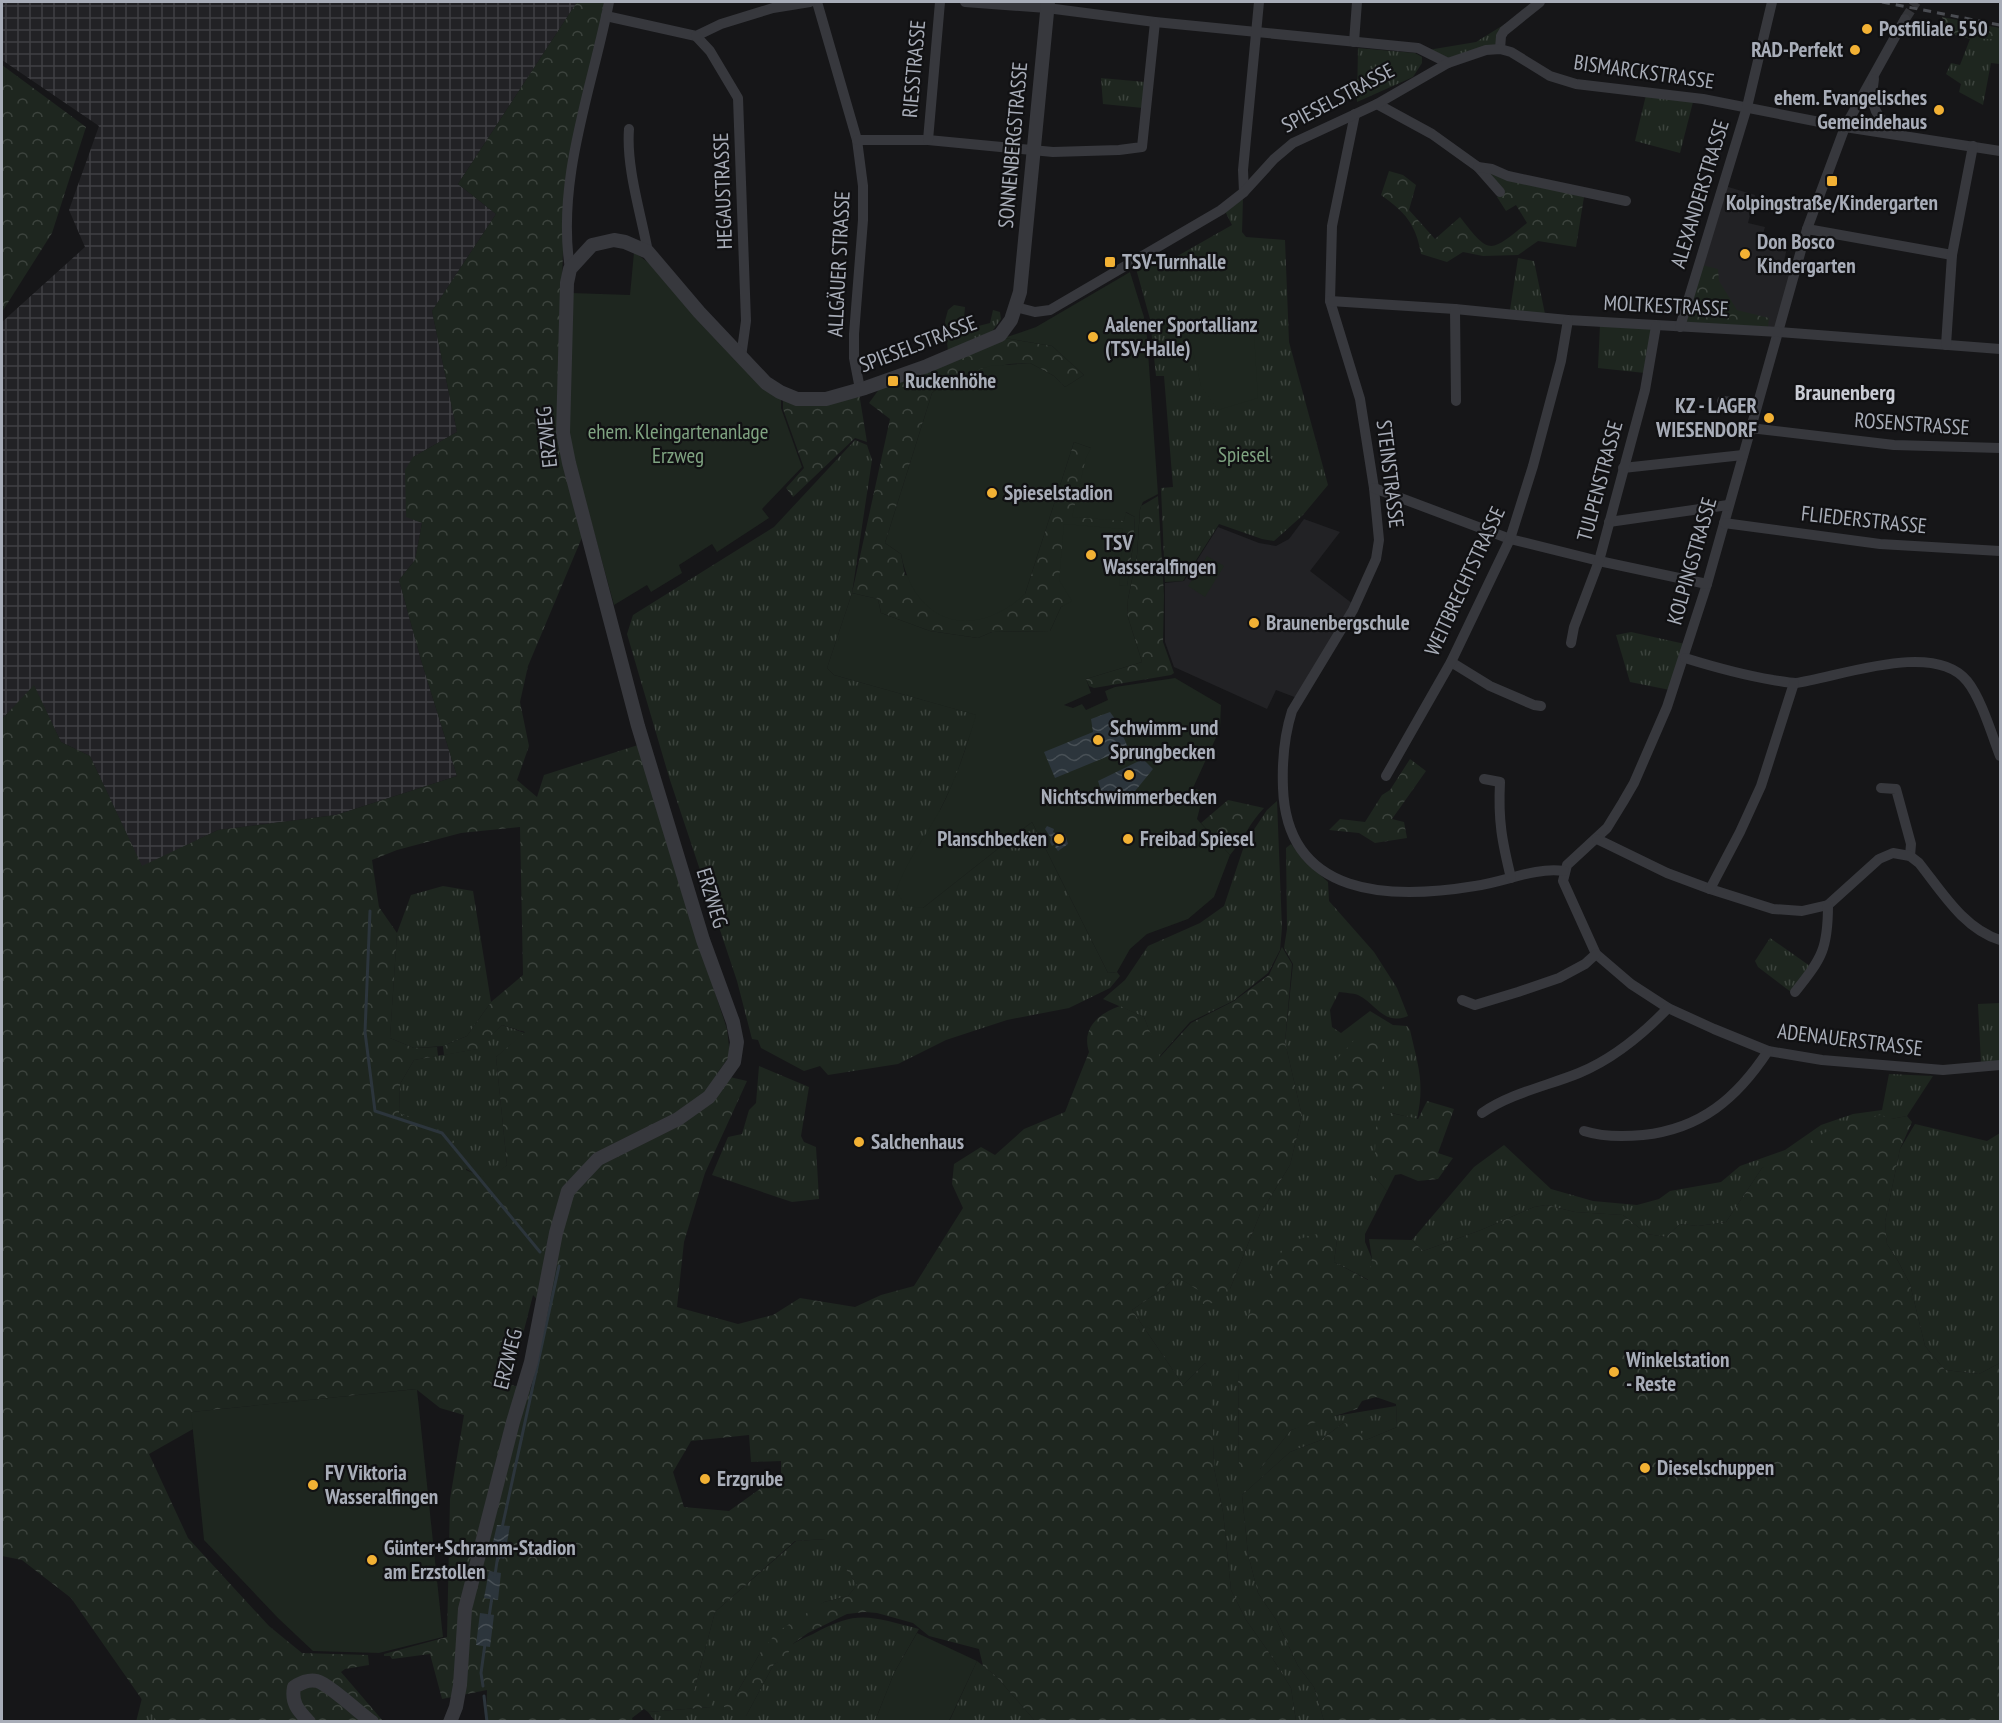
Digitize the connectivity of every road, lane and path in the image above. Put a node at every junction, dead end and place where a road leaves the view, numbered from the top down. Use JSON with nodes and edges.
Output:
{"nodes":[{"id":1,"x":609,"y":2,"type":"edge"},
{"id":2,"x":810,"y":2,"type":"edge"},
{"id":3,"x":817,"y":2,"type":"edge"},
{"id":4,"x":940,"y":2,"type":"edge"},
{"id":5,"x":965,"y":2,"type":"edge"},
{"id":6,"x":1259,"y":2,"type":"edge"},
{"id":7,"x":1357,"y":2,"type":"edge"},
{"id":8,"x":1540,"y":2,"type":"edge"},
{"id":9,"x":1772,"y":2,"type":"edge"},
{"id":10,"x":1047,"y":5,"type":"edge"},
{"id":11,"x":606,"y":16,"type":"junction"},
{"id":12,"x":1905,"y":20,"type":"tunnel mouth"},
{"id":13,"x":1155,"y":22,"type":"junction"},
{"id":14,"x":1256,"y":33,"type":"junction"},
{"id":15,"x":696,"y":36,"type":"junction"},
{"id":16,"x":1354,"y":42,"type":"junction"},
{"id":17,"x":1500,"y":49,"type":"junction"},
{"id":18,"x":1448,"y":63,"type":"junction"},
{"id":19,"x":1875,"y":73,"type":"junction"},
{"id":20,"x":1377,"y":104,"type":"junction"},
{"id":21,"x":1747,"y":107,"type":"junction"},
{"id":22,"x":1355,"y":114,"type":"junction"},
{"id":23,"x":1845,"y":127,"type":"junction"},
{"id":24,"x":629,"y":129,"type":"dead end"},
{"id":25,"x":1899,"y":134,"type":"junction"},
{"id":26,"x":857,"y":140,"type":"junction"},
{"id":27,"x":928,"y":140,"type":"junction"},
{"id":28,"x":1972,"y":146,"type":"junction"},
{"id":29,"x":1033,"y":151,"type":"junction"},
{"id":30,"x":2001,"y":151,"type":"edge"},
{"id":31,"x":1478,"y":167,"type":"junction"},
{"id":32,"x":1244,"y":192,"type":"junction"},
{"id":33,"x":1500,"y":192,"type":"dead end"},
{"id":34,"x":1626,"y":201,"type":"dead end"},
{"id":35,"x":1807,"y":229,"type":"junction"},
{"id":36,"x":648,"y":252,"type":"junction"},
{"id":37,"x":1953,"y":255,"type":"junction"},
{"id":38,"x":570,"y":269,"type":"junction"},
{"id":39,"x":1330,"y":301,"type":"junction"},
{"id":40,"x":1016,"y":308,"type":"junction"},
{"id":41,"x":1455,"y":309,"type":"junction"},
{"id":42,"x":1568,"y":320,"type":"junction"},
{"id":43,"x":1656,"y":326,"type":"junction"},
{"id":44,"x":1680,"y":327,"type":"junction"},
{"id":45,"x":1779,"y":332,"type":"junction"},
{"id":46,"x":1946,"y":345,"type":"junction"},
{"id":47,"x":2001,"y":349,"type":"edge"},
{"id":48,"x":741,"y":357,"type":"junction"},
{"id":49,"x":860,"y":389,"type":"junction"},
{"id":50,"x":1456,"y":401,"type":"dead end"},
{"id":51,"x":1722,"y":401,"type":"dead end"},
{"id":52,"x":1757,"y":404,"type":"junction"},
{"id":53,"x":1750,"y":428,"type":"junction"},
{"id":54,"x":2001,"y":448,"type":"edge"},
{"id":55,"x":1743,"y":455,"type":"junction"},
{"id":56,"x":1623,"y":468,"type":"junction"},
{"id":57,"x":1374,"y":488,"type":"junction"},
{"id":58,"x":1728,"y":506,"type":"junction"},
{"id":59,"x":1609,"y":522,"type":"junction"},
{"id":60,"x":1725,"y":523,"type":"junction"},
{"id":61,"x":1510,"y":539,"type":"junction"},
{"id":62,"x":2001,"y":551,"type":"edge"},
{"id":63,"x":1599,"y":561,"type":"junction"},
{"id":64,"x":1707,"y":584,"type":"junction"},
{"id":65,"x":1571,"y":643,"type":"dead end"},
{"id":66,"x":1685,"y":658,"type":"junction"},
{"id":67,"x":1450,"y":662,"type":"junction"},
{"id":68,"x":1794,"y":683,"type":"junction"},
{"id":69,"x":1541,"y":705,"type":"dead end"},
{"id":70,"x":2001,"y":756,"type":"edge"},
{"id":71,"x":1386,"y":776,"type":"dead end"},
{"id":72,"x":1484,"y":779,"type":"dead end"},
{"id":73,"x":1881,"y":788,"type":"dead end"},
{"id":74,"x":1597,"y":840,"type":"junction"},
{"id":75,"x":1910,"y":856,"type":"junction"},
{"id":76,"x":1564,"y":871,"type":"junction"},
{"id":77,"x":1511,"y":878,"type":"junction"},
{"id":78,"x":1710,"y":889,"type":"junction"},
{"id":79,"x":1828,"y":905,"type":"junction"},
{"id":80,"x":2001,"y":940,"type":"edge"},
{"id":81,"x":1596,"y":954,"type":"junction"},
{"id":82,"x":1795,"y":992,"type":"dead end"},
{"id":83,"x":1462,"y":1000,"type":"dead end"},
{"id":84,"x":1668,"y":1008,"type":"junction"},
{"id":85,"x":1768,"y":1051,"type":"junction"},
{"id":86,"x":2001,"y":1065,"type":"edge"},
{"id":87,"x":1482,"y":1113,"type":"dead end"},
{"id":88,"x":1584,"y":1131,"type":"dead end"},
{"id":89,"x":309,"y":1722,"type":"edge"},
{"id":90,"x":372,"y":1722,"type":"edge"},
{"id":91,"x":450,"y":1722,"type":"edge"}],
"edges":[{"from":1,"to":11,"type":"street","name":"ERZWEG"},
{"from":2,"to":15,"type":"street"},
{"from":3,"to":26,"type":"street","name":"ALLGÄUER STRASSE"},
{"from":4,"to":27,"type":"street","name":"RIESSTRASSE"},
{"from":5,"to":10,"type":"street"},
{"from":6,"to":14,"type":"street"},
{"from":7,"to":16,"type":"street"},
{"from":8,"to":17,"type":"street"},
{"from":9,"to":21,"type":"street","name":"ALEXANDERSTRASSE"},
{"from":10,"to":13,"type":"street"},
{"from":10,"to":29,"type":"street","name":"SONNENBERGSTRASSE"},
{"from":11,"to":15,"type":"street"},
{"from":11,"to":38,"type":"street","name":"ERZWEG"},
{"from":12,"to":19,"type":"street","name":"KOLPINGSTRASSE"},
{"from":13,"to":14,"type":"street"},
{"from":13,"to":29,"type":"street"},
{"from":14,"to":16,"type":"street"},
{"from":14,"to":32,"type":"street"},
{"from":15,"to":48,"type":"street","name":"HEGAUSTRASSE"},
{"from":16,"to":18,"type":"street"},
{"from":17,"to":18,"type":"street"},
{"from":17,"to":21,"type":"street","name":"BISMARCKSTRASSE"},
{"from":18,"to":20,"type":"street","name":"SPIESELSTRASSE"},
{"from":19,"to":23,"type":"street","name":"KOLPINGSTRASSE"},
{"from":19,"to":25,"type":"street"},
{"from":20,"to":22,"type":"street","name":"SPIESELSTRASSE"},
{"from":20,"to":31,"type":"street"},
{"from":21,"to":23,"type":"street","name":"BISMARCKSTRASSE"},
{"from":21,"to":44,"type":"street","name":"ALEXANDERSTRASSE"},
{"from":22,"to":32,"type":"street","name":"SPIESELSTRASSE"},
{"from":22,"to":39,"type":"street","name":"STEINSTRASSE"},
{"from":23,"to":25,"type":"street","name":"BISMARCKSTRASSE"},
{"from":23,"to":35,"type":"street","name":"KOLPINGSTRASSE"},
{"from":24,"to":36,"type":"street"},
{"from":25,"to":28,"type":"street","name":"BISMARCKSTRASSE"},
{"from":26,"to":27,"type":"street"},
{"from":26,"to":49,"type":"street","name":"ALLGÄUER STRASSE"},
{"from":27,"to":29,"type":"street"},
{"from":28,"to":30,"type":"street","name":"BISMARCKSTRASSE"},
{"from":28,"to":37,"type":"street"},
{"from":29,"to":40,"type":"street","name":"SONNENBERGSTRASSE"},
{"from":31,"to":33,"type":"street"},
{"from":31,"to":34,"type":"street"},
{"from":32,"to":40,"type":"street","name":"SPIESELSTRASSE"},
{"from":35,"to":37,"type":"street"},
{"from":35,"to":45,"type":"street","name":"KOLPINGSTRASSE"},
{"from":36,"to":38,"type":"street","name":"SPIESELSTRASSE"},
{"from":36,"to":48,"type":"street","name":"SPIESELSTRASSE"},
{"from":37,"to":46,"type":"street"},
{"from":38,"to":91,"type":"street","name":"ERZWEG"},
{"from":39,"to":41,"type":"street","name":"MOLTKESTRASSE"},
{"from":39,"to":57,"type":"street","name":"STEINSTRASSE"},
{"from":40,"to":49,"type":"street","name":"SPIESELSTRASSE"},
{"from":41,"to":42,"type":"street","name":"MOLTKESTRASSE"},
{"from":41,"to":50,"type":"street"},
{"from":42,"to":43,"type":"street","name":"MOLTKESTRASSE"},
{"from":42,"to":61,"type":"street","name":"WEITBRECHTSTRASSE"},
{"from":43,"to":44,"type":"street","name":"MOLTKESTRASSE"},
{"from":43,"to":56,"type":"street","name":"TULPENSTRASSE"},
{"from":44,"to":45,"type":"street","name":"MOLTKESTRASSE"},
{"from":45,"to":46,"type":"street","name":"MOLTKESTRASSE"},
{"from":45,"to":52,"type":"street","name":"KOLPINGSTRASSE"},
{"from":46,"to":47,"type":"street","name":"MOLTKESTRASSE"},
{"from":48,"to":49,"type":"street","name":"SPIESELSTRASSE"},
{"from":51,"to":52,"type":"street"},
{"from":52,"to":53,"type":"street","name":"KOLPINGSTRASSE"},
{"from":53,"to":54,"type":"street","name":"ROSENSTRASSE"},
{"from":53,"to":55,"type":"street","name":"KOLPINGSTRASSE"},
{"from":55,"to":56,"type":"street"},
{"from":55,"to":58,"type":"street","name":"KOLPINGSTRASSE"},
{"from":56,"to":59,"type":"street","name":"TULPENSTRASSE"},
{"from":57,"to":61,"type":"street"},
{"from":57,"to":77,"type":"street","name":"STEINSTRASSE"},
{"from":58,"to":59,"type":"street"},
{"from":58,"to":60,"type":"street","name":"KOLPINGSTRASSE"},
{"from":59,"to":63,"type":"street","name":"TULPENSTRASSE"},
{"from":60,"to":62,"type":"street","name":"FLIEDERSTRASSE"},
{"from":60,"to":64,"type":"street","name":"KOLPINGSTRASSE"},
{"from":61,"to":63,"type":"street"},
{"from":61,"to":67,"type":"street","name":"WEITBRECHTSTRASSE"},
{"from":63,"to":64,"type":"street"},
{"from":63,"to":65,"type":"street","name":"TULPENSTRASSE"},
{"from":64,"to":66,"type":"street","name":"KOLPINGSTRASSE"},
{"from":66,"to":68,"type":"street"},
{"from":66,"to":74,"type":"street","name":"KOLPINGSTRASSE"},
{"from":67,"to":69,"type":"street"},
{"from":67,"to":71,"type":"street","name":"WEITBRECHTSTRASSE"},
{"from":68,"to":70,"type":"street"},
{"from":68,"to":78,"type":"street"},
{"from":72,"to":77,"type":"street"},
{"from":73,"to":75,"type":"street"},
{"from":74,"to":76,"type":"street","name":"KOLPINGSTRASSE"},
{"from":74,"to":78,"type":"street"},
{"from":75,"to":79,"type":"street"},
{"from":75,"to":80,"type":"street"},
{"from":76,"to":77,"type":"street"},
{"from":76,"to":81,"type":"street","name":"ADENAUERSTRASSE"},
{"from":78,"to":79,"type":"street"},
{"from":79,"to":82,"type":"street"},
{"from":81,"to":83,"type":"street"},
{"from":81,"to":84,"type":"street","name":"ADENAUERSTRASSE"},
{"from":84,"to":85,"type":"street","name":"ADENAUERSTRASSE"},
{"from":84,"to":87,"type":"street"},
{"from":85,"to":86,"type":"street","name":"ADENAUERSTRASSE"},
{"from":85,"to":88,"type":"street"},
{"from":89,"to":90,"type":"street"}]}
